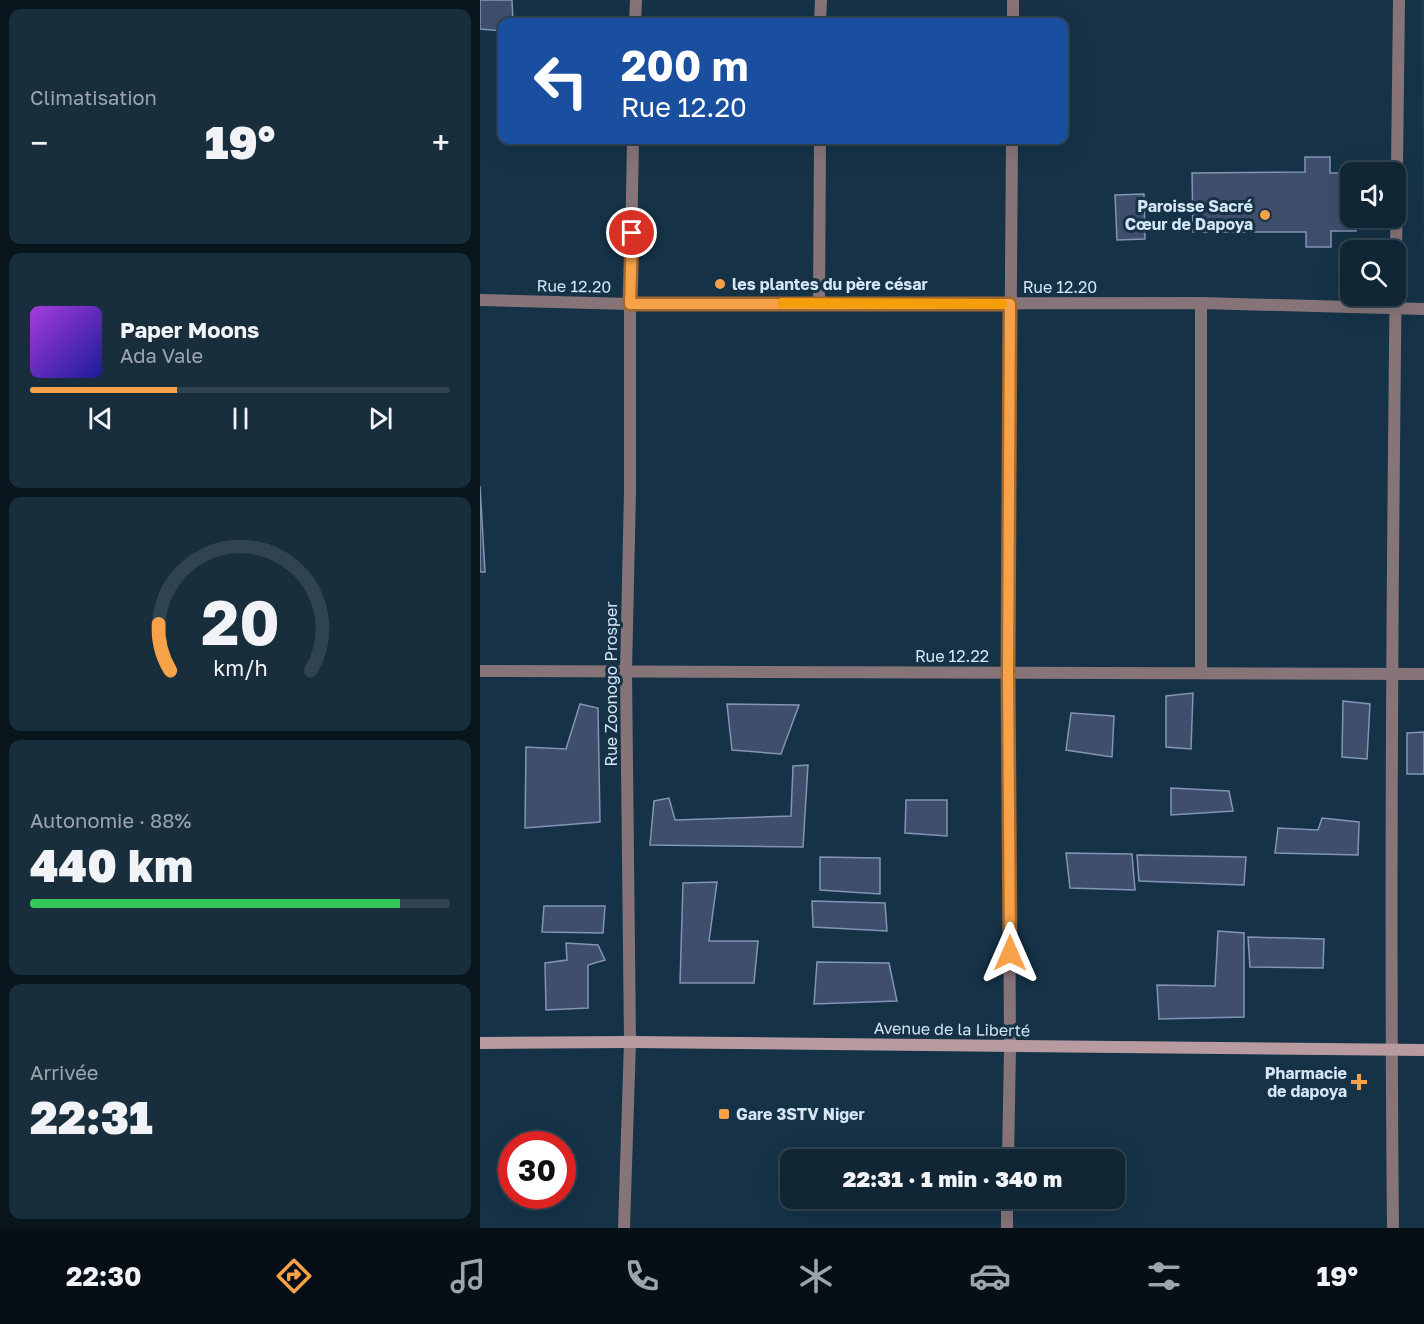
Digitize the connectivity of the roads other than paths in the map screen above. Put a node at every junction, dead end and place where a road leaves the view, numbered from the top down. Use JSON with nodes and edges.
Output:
{"nodes":[{"id":1,"x":636,"y":0,"type":"edge"},
{"id":2,"x":820,"y":0,"type":"edge"},
{"id":3,"x":1013,"y":0,"type":"edge"},
{"id":4,"x":1399,"y":0,"type":"edge"},
{"id":5,"x":635,"y":18,"type":"edge"},
{"id":6,"x":820,"y":18,"type":"edge"},
{"id":7,"x":1013,"y":18,"type":"edge"},
{"id":8,"x":633,"y":144,"type":"edge"},
{"id":9,"x":820,"y":144,"type":"edge"},
{"id":10,"x":1012,"y":144,"type":"edge"},
{"id":11,"x":480,"y":300,"type":"edge"},
{"id":12,"x":819,"y":303,"type":"junction"},
{"id":13,"x":1201,"y":303,"type":"junction"},
{"id":14,"x":630,"y":304,"type":"junction"},
{"id":15,"x":1010,"y":304,"type":"junction"},
{"id":16,"x":1395,"y":309,"type":"junction"},
{"id":17,"x":1424,"y":309,"type":"edge"},
{"id":18,"x":480,"y":671,"type":"edge"},
{"id":19,"x":626,"y":672,"type":"junction"},
{"id":20,"x":1008,"y":673,"type":"junction"},
{"id":21,"x":1201,"y":673,"type":"junction"},
{"id":22,"x":1393,"y":674,"type":"junction"},
{"id":23,"x":1424,"y":674,"type":"edge"},
{"id":24,"x":630,"y":1042,"type":"junction"},
{"id":25,"x":480,"y":1043,"type":"edge"},
{"id":26,"x":1010,"y":1047,"type":"junction"},
{"id":27,"x":1391,"y":1050,"type":"junction"},
{"id":28,"x":1424,"y":1050,"type":"edge"},
{"id":29,"x":1008,"y":1149,"type":"edge"},
{"id":30,"x":1007,"y":1209,"type":"edge"},
{"id":31,"x":624,"y":1228,"type":"edge"},
{"id":32,"x":1007,"y":1228,"type":"edge"},
{"id":33,"x":1393,"y":1228,"type":"edge"}],
"edges":[{"from":1,"to":5,"type":"street"},
{"from":2,"to":6,"type":"street"},
{"from":3,"to":7,"type":"street"},
{"from":4,"to":16,"type":"street"},
{"from":8,"to":14,"type":"street","name":"Rue Zoonogo Prosper"},
{"from":9,"to":12,"type":"street"},
{"from":10,"to":15,"type":"street"},
{"from":11,"to":14,"type":"street","name":"Rue 12.20"},
{"from":12,"to":14,"type":"street","name":"Rue 12.20"},
{"from":12,"to":15,"type":"street","name":"Rue 12.20"},
{"from":13,"to":15,"type":"street","name":"Rue 12.20"},
{"from":13,"to":16,"type":"street","name":"Rue 12.20"},
{"from":13,"to":21,"type":"street"},
{"from":14,"to":19,"type":"street","name":"Rue Zoonogo Prosper"},
{"from":15,"to":20,"type":"street"},
{"from":16,"to":17,"type":"street","name":"Rue 12.20"},
{"from":16,"to":22,"type":"street"},
{"from":18,"to":19,"type":"street","name":"Rue 12.22"},
{"from":19,"to":20,"type":"street","name":"Rue 12.22"},
{"from":19,"to":24,"type":"street","name":"Rue Zoonogo Prosper"},
{"from":20,"to":21,"type":"street","name":"Rue 12.22"},
{"from":20,"to":26,"type":"street"},
{"from":21,"to":22,"type":"street","name":"Rue 12.22"},
{"from":22,"to":23,"type":"street","name":"Rue 12.22"},
{"from":22,"to":27,"type":"street"},
{"from":24,"to":25,"type":"main road","name":"Avenue de la Liberté"},
{"from":24,"to":26,"type":"main road","name":"Avenue de la Liberté"},
{"from":24,"to":31,"type":"street","name":"Rue Zoonogo Prosper"},
{"from":26,"to":27,"type":"main road","name":"Avenue de la Liberté"},
{"from":26,"to":29,"type":"street"},
{"from":27,"to":28,"type":"main road","name":"Avenue de la Liberté"},
{"from":27,"to":33,"type":"street"},
{"from":30,"to":32,"type":"street"}]}
